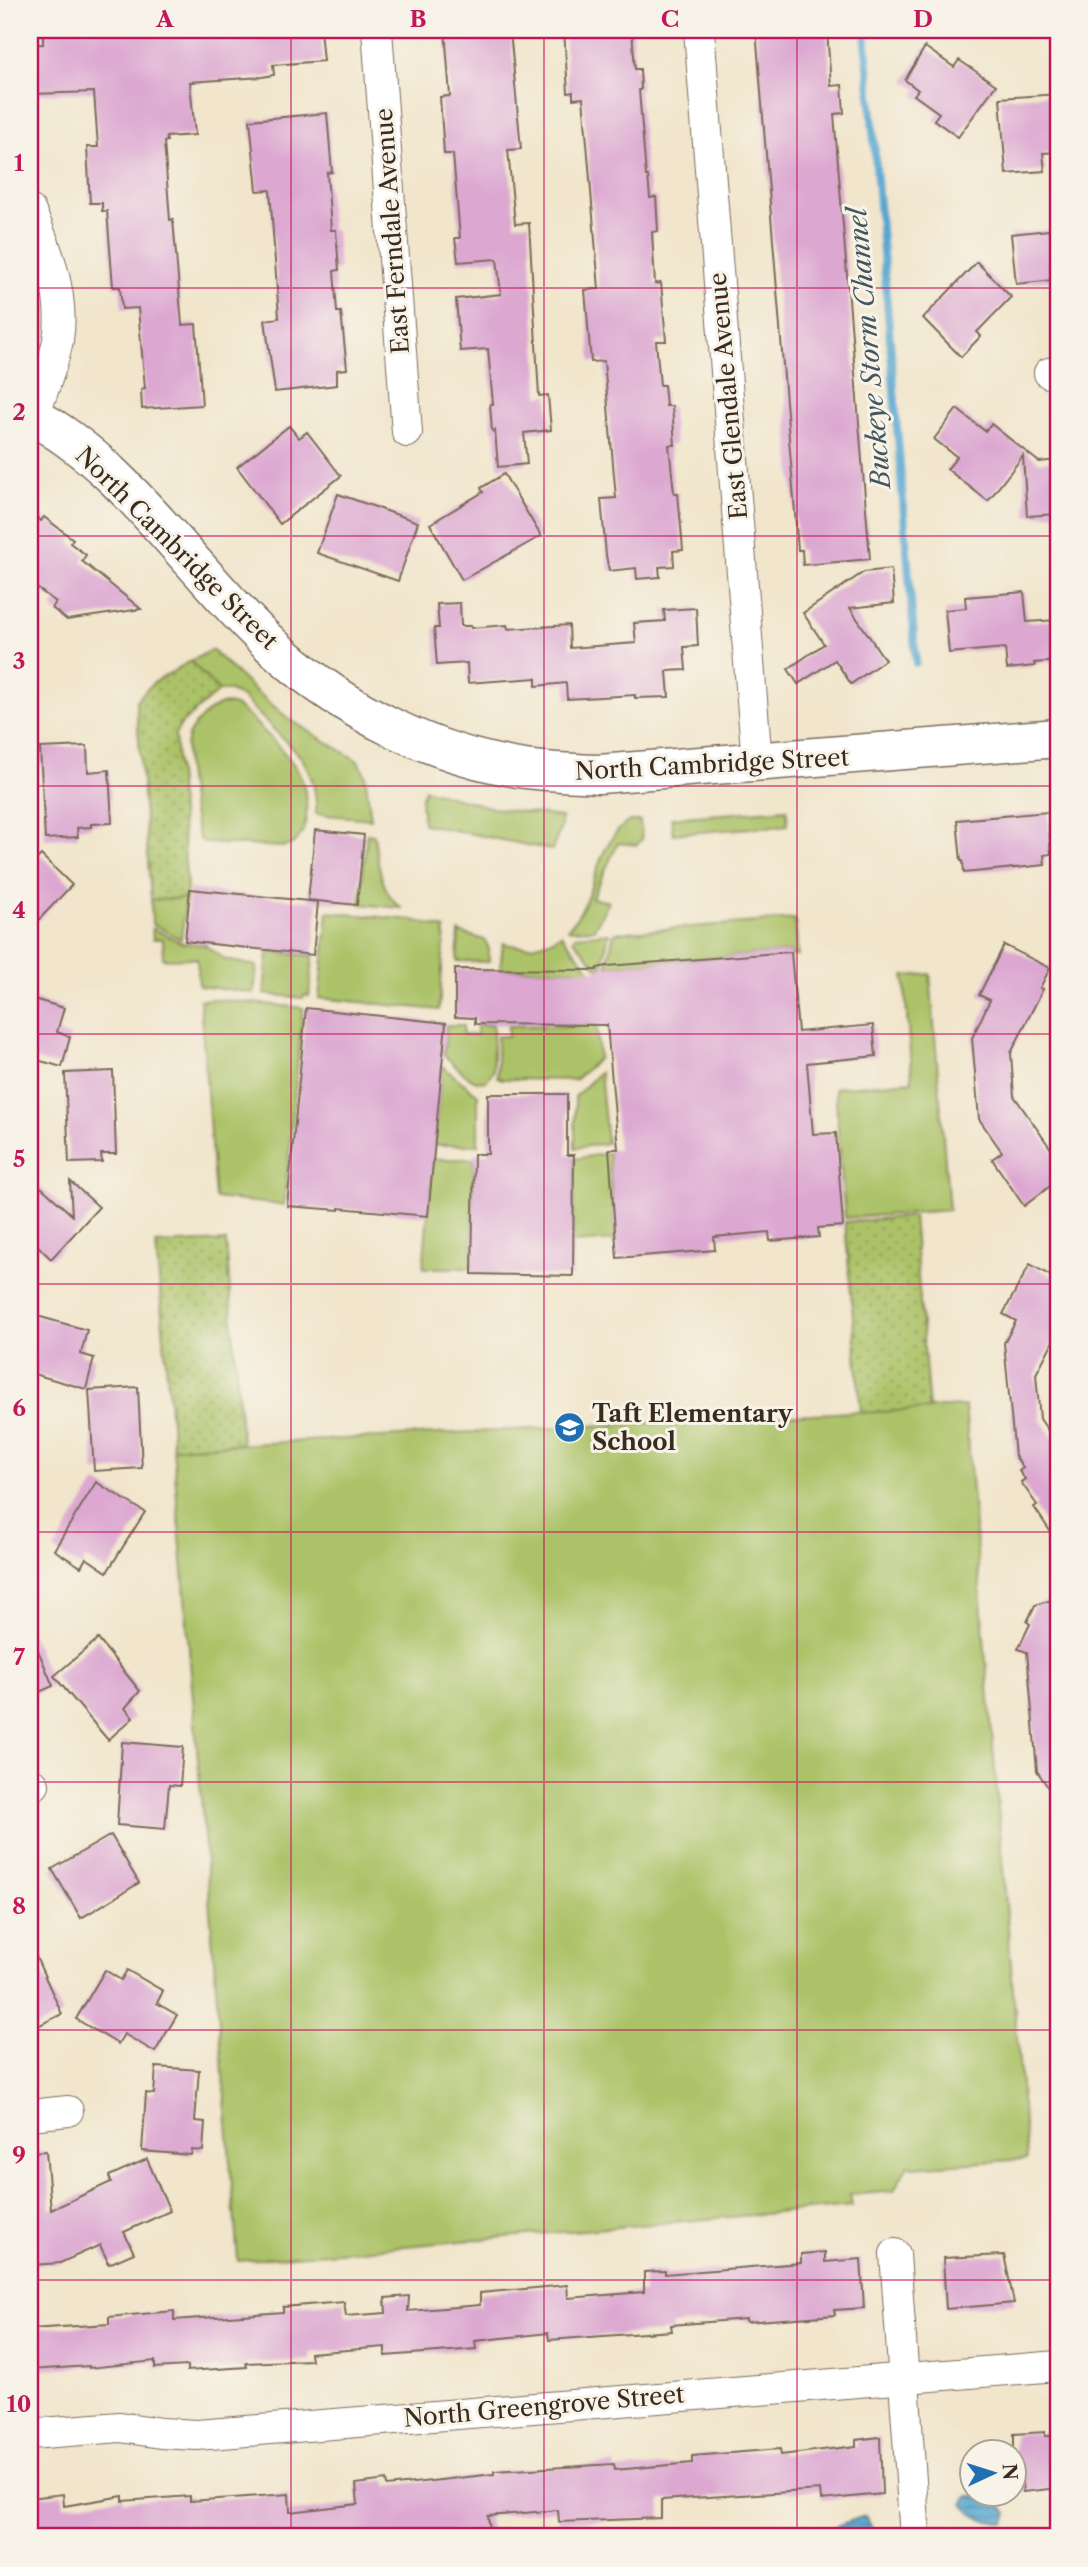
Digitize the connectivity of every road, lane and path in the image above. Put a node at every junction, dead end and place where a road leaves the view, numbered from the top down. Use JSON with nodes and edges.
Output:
{"nodes":[{"id":1,"x":377,"y":30,"type":"edge"},
{"id":2,"x":699,"y":30,"type":"edge"},
{"id":3,"x":30,"y":210,"type":"edge"},
{"id":4,"x":32,"y":416,"type":"edge"},
{"id":5,"x":407,"y":432,"type":"dead end"},
{"id":6,"x":1058,"y":738,"type":"edge"},
{"id":7,"x":757,"y":763,"type":"junction"},
{"id":8,"x":68,"y":2111,"type":"dead end"},
{"id":9,"x":30,"y":2115,"type":"edge"},
{"id":10,"x":895,"y":2254,"type":"dead end"},
{"id":11,"x":1058,"y":2366,"type":"edge"},
{"id":12,"x":904,"y":2377,"type":"junction"},
{"id":13,"x":30,"y":2434,"type":"edge"},
{"id":14,"x":915,"y":2537,"type":"edge"}],
"edges":[{"from":1,"to":5,"type":"street","name":"East Ferndale Avenue"},
{"from":2,"to":7,"type":"street","name":"East Glendale Avenue"},
{"from":3,"to":4,"type":"street"},
{"from":4,"to":7,"type":"street","name":"North Cambridge Street"},
{"from":6,"to":7,"type":"street","name":"North Cambridge Street"},
{"from":8,"to":9,"type":"street"},
{"from":10,"to":12,"type":"street"},
{"from":11,"to":12,"type":"street","name":"North Greengrove Street"},
{"from":12,"to":13,"type":"street","name":"North Greengrove Street"},
{"from":12,"to":14,"type":"street"}]}
